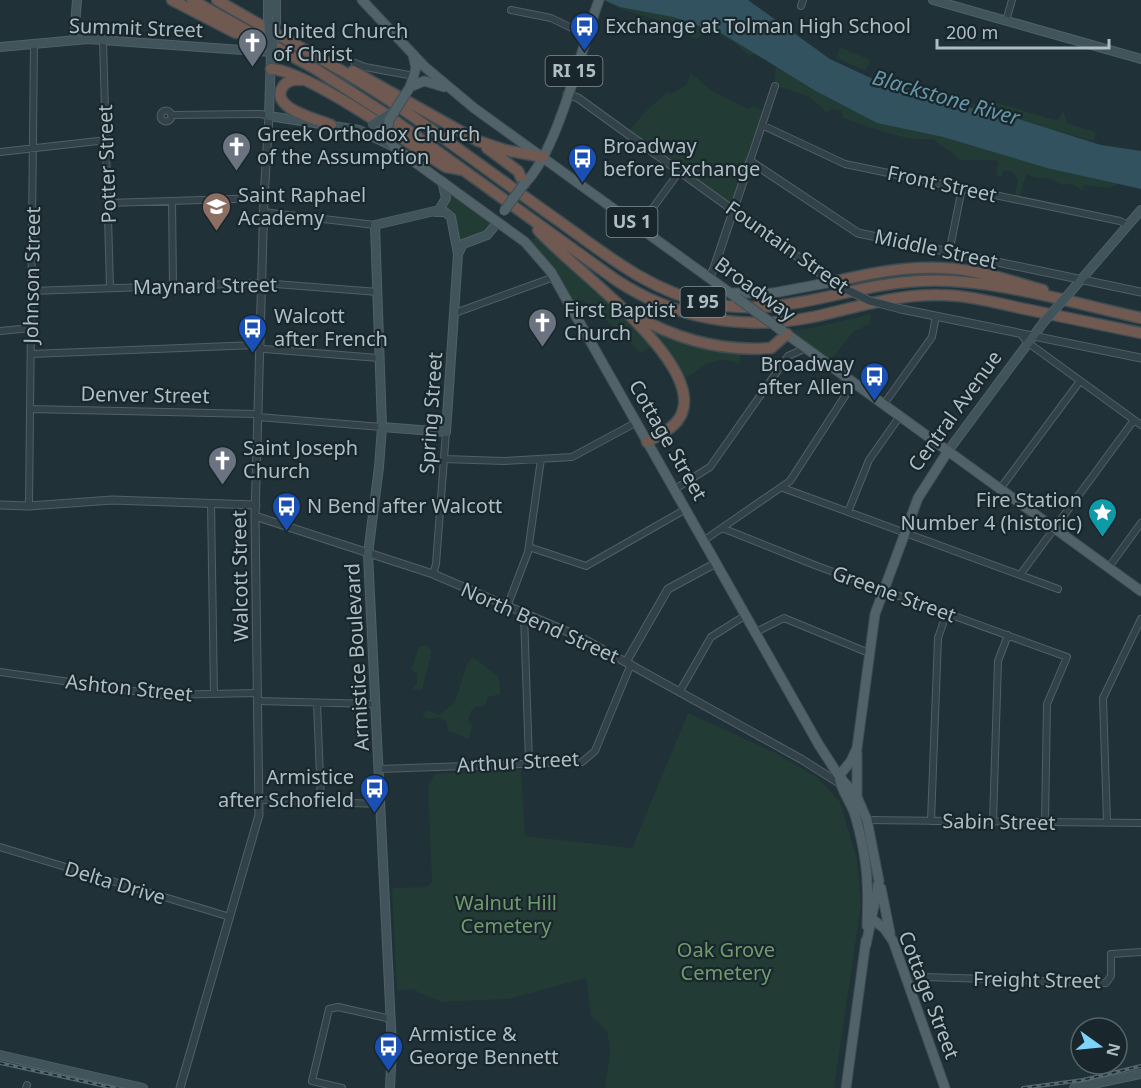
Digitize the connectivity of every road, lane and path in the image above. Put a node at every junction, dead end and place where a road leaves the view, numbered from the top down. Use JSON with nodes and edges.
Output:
{"nodes":[{"id":1,"x":77,"y":0,"type":"edge"},
{"id":2,"x":172,"y":0,"type":"edge"},
{"id":3,"x":192,"y":0,"type":"edge"},
{"id":4,"x":217,"y":0,"type":"edge"},
{"id":5,"x":268,"y":0,"type":"edge"},
{"id":6,"x":276,"y":0,"type":"edge"},
{"id":7,"x":362,"y":0,"type":"edge"},
{"id":8,"x":933,"y":0,"type":"edge"},
{"id":9,"x":1012,"y":0,"type":"edge"},
{"id":10,"x":598,"y":2,"type":"edge"},
{"id":11,"x":949,"y":2,"type":"edge"},
{"id":12,"x":511,"y":10,"type":"dead end"},
{"id":13,"x":272,"y":20,"type":"junction"},
{"id":14,"x":1006,"y":21,"type":"junction"},
{"id":15,"x":255,"y":35,"type":"junction"},
{"id":16,"x":586,"y":35,"type":"junction"},
{"id":17,"x":74,"y":39,"type":"junction"},
{"id":18,"x":103,"y":40,"type":"junction"},
{"id":19,"x":34,"y":44,"type":"junction"},
{"id":20,"x":0,"y":48,"type":"edge"},
{"id":21,"x":269,"y":53,"type":"junction"},
{"id":22,"x":412,"y":53,"type":"junction"},
{"id":23,"x":1141,"y":59,"type":"edge"},
{"id":24,"x":330,"y":63,"type":"junction"},
{"id":25,"x":355,"y":63,"type":"dead end"},
{"id":26,"x":271,"y":69,"type":"junction"},
{"id":27,"x":414,"y":76,"type":"junction"},
{"id":28,"x":304,"y":80,"type":"junction"},
{"id":29,"x":775,"y":86,"type":"dead end"},
{"id":30,"x":410,"y":87,"type":"junction"},
{"id":31,"x":447,"y":87,"type":"junction"},
{"id":32,"x":567,"y":94,"type":"junction"},
{"id":33,"x":394,"y":111,"type":"junction"},
{"id":34,"x":171,"y":116,"type":"dead end"},
{"id":35,"x":269,"y":116,"type":"junction"},
{"id":36,"x":762,"y":124,"type":"junction"},
{"id":37,"x":331,"y":125,"type":"junction"},
{"id":38,"x":350,"y":128,"type":"junction"},
{"id":39,"x":106,"y":140,"type":"junction"},
{"id":40,"x":478,"y":141,"type":"junction"},
{"id":41,"x":394,"y":147,"type":"junction"},
{"id":42,"x":33,"y":148,"type":"junction"},
{"id":43,"x":0,"y":152,"type":"edge"},
{"id":44,"x":537,"y":154,"type":"junction"},
{"id":45,"x":750,"y":161,"type":"junction"},
{"id":46,"x":464,"y":170,"type":"junction"},
{"id":47,"x":679,"y":172,"type":"junction"},
{"id":48,"x":442,"y":181,"type":"junction"},
{"id":49,"x":524,"y":184,"type":"junction"},
{"id":50,"x":962,"y":188,"type":"junction"},
{"id":51,"x":264,"y":198,"type":"junction"},
{"id":52,"x":172,"y":201,"type":"junction"},
{"id":53,"x":108,"y":203,"type":"junction"},
{"id":54,"x":478,"y":208,"type":"junction"},
{"id":55,"x":1141,"y":210,"type":"edge"},
{"id":56,"x":504,"y":211,"type":"junction"},
{"id":57,"x":734,"y":211,"type":"junction"},
{"id":58,"x":263,"y":212,"type":"junction"},
{"id":59,"x":435,"y":212,"type":"junction"},
{"id":60,"x":525,"y":214,"type":"junction"},
{"id":61,"x":497,"y":223,"type":"junction"},
{"id":62,"x":375,"y":225,"type":"junction"},
{"id":63,"x":1128,"y":225,"type":"junction"},
{"id":64,"x":639,"y":227,"type":"junction"},
{"id":65,"x":949,"y":253,"type":"junction"},
{"id":66,"x":458,"y":254,"type":"junction"},
{"id":67,"x":554,"y":277,"type":"junction"},
{"id":68,"x":709,"y":278,"type":"junction"},
{"id":69,"x":1081,"y":279,"type":"junction"},
{"id":70,"x":262,"y":283,"type":"junction"},
{"id":71,"x":836,"y":284,"type":"junction"},
{"id":72,"x":173,"y":285,"type":"junction"},
{"id":73,"x":110,"y":288,"type":"junction"},
{"id":74,"x":31,"y":291,"type":"junction"},
{"id":75,"x":378,"y":292,"type":"junction"},
{"id":76,"x":1141,"y":292,"type":"edge"},
{"id":77,"x":733,"y":295,"type":"junction"},
{"id":78,"x":616,"y":304,"type":"junction"},
{"id":79,"x":1079,"y":305,"type":"junction"},
{"id":80,"x":455,"y":313,"type":"junction"},
{"id":81,"x":936,"y":316,"type":"junction"},
{"id":82,"x":1141,"y":318,"type":"edge"},
{"id":83,"x":31,"y":328,"type":"junction"},
{"id":84,"x":0,"y":331,"type":"edge"},
{"id":85,"x":784,"y":332,"type":"junction"},
{"id":86,"x":1141,"y":333,"type":"edge"},
{"id":87,"x":1030,"y":339,"type":"junction"},
{"id":88,"x":260,"y":347,"type":"junction"},
{"id":89,"x":806,"y":348,"type":"junction"},
{"id":90,"x":31,"y":354,"type":"junction"},
{"id":91,"x":379,"y":358,"type":"junction"},
{"id":92,"x":1141,"y":358,"type":"edge"},
{"id":93,"x":1080,"y":381,"type":"junction"},
{"id":94,"x":854,"y":382,"type":"junction"},
{"id":95,"x":884,"y":404,"type":"junction"},
{"id":96,"x":30,"y":409,"type":"junction"},
{"id":97,"x":258,"y":416,"type":"junction"},
{"id":98,"x":900,"y":416,"type":"junction"},
{"id":99,"x":1134,"y":420,"type":"junction"},
{"id":100,"x":637,"y":422,"type":"junction"},
{"id":101,"x":1141,"y":425,"type":"edge"},
{"id":102,"x":382,"y":427,"type":"junction"},
{"id":103,"x":446,"y":432,"type":"junction"},
{"id":104,"x":647,"y":442,"type":"junction"},
{"id":105,"x":948,"y":451,"type":"junction"},
{"id":106,"x":444,"y":459,"type":"junction"},
{"id":107,"x":541,"y":459,"type":"junction"},
{"id":108,"x":783,"y":488,"type":"junction"},
{"id":109,"x":675,"y":489,"type":"junction"},
{"id":110,"x":1000,"y":489,"type":"junction"},
{"id":111,"x":211,"y":504,"type":"junction"},
{"id":112,"x":256,"y":505,"type":"junction"},
{"id":113,"x":0,"y":506,"type":"edge"},
{"id":114,"x":29,"y":506,"type":"junction"},
{"id":115,"x":686,"y":509,"type":"junction"},
{"id":116,"x":848,"y":512,"type":"junction"},
{"id":117,"x":255,"y":516,"type":"junction"},
{"id":118,"x":1141,"y":523,"type":"edge"},
{"id":119,"x":722,"y":528,"type":"junction"},
{"id":120,"x":1054,"y":528,"type":"junction"},
{"id":121,"x":905,"y":532,"type":"junction"},
{"id":122,"x":703,"y":541,"type":"junction"},
{"id":123,"x":529,"y":547,"type":"junction"},
{"id":124,"x":368,"y":554,"type":"junction"},
{"id":125,"x":716,"y":563,"type":"junction"},
{"id":126,"x":1109,"y":567,"type":"junction"},
{"id":127,"x":433,"y":574,"type":"junction"},
{"id":128,"x":1020,"y":575,"type":"junction"},
{"id":129,"x":1058,"y":589,"type":"dead end"},
{"id":130,"x":884,"y":590,"type":"junction"},
{"id":131,"x":1141,"y":591,"type":"edge"},
{"id":132,"x":507,"y":607,"type":"junction"},
{"id":133,"x":947,"y":612,"type":"junction"},
{"id":134,"x":524,"y":614,"type":"junction"},
{"id":135,"x":746,"y":615,"type":"junction"},
{"id":136,"x":1141,"y":619,"type":"edge"},
{"id":137,"x":756,"y":632,"type":"junction"},
{"id":138,"x":1008,"y":635,"type":"junction"},
{"id":139,"x":868,"y":653,"type":"junction"},
{"id":140,"x":628,"y":663,"type":"junction"},
{"id":141,"x":0,"y":672,"type":"edge"},
{"id":142,"x":680,"y":691,"type":"junction"},
{"id":143,"x":214,"y":694,"type":"junction"},
{"id":144,"x":258,"y":697,"type":"junction"},
{"id":145,"x":317,"y":703,"type":"junction"},
{"id":146,"x":375,"y":704,"type":"junction"},
{"id":147,"x":857,"y":748,"type":"junction"},
{"id":148,"x":529,"y":763,"type":"junction"},
{"id":149,"x":380,"y":769,"type":"junction"},
{"id":150,"x":839,"y":780,"type":"junction"},
{"id":151,"x":857,"y":797,"type":"junction"},
{"id":152,"x":260,"y":800,"type":"junction"},
{"id":153,"x":321,"y":802,"type":"junction"},
{"id":154,"x":381,"y":804,"type":"junction"},
{"id":155,"x":867,"y":820,"type":"junction"},
{"id":156,"x":857,"y":821,"type":"junction"},
{"id":157,"x":931,"y":821,"type":"junction"},
{"id":158,"x":993,"y":822,"type":"junction"},
{"id":159,"x":1107,"y":822,"type":"junction"},
{"id":160,"x":1046,"y":823,"type":"junction"},
{"id":161,"x":1141,"y":823,"type":"edge"},
{"id":162,"x":0,"y":847,"type":"edge"},
{"id":163,"x":879,"y":881,"type":"junction"},
{"id":164,"x":230,"y":917,"type":"junction"},
{"id":165,"x":870,"y":917,"type":"junction"},
{"id":166,"x":893,"y":941,"type":"junction"},
{"id":167,"x":1141,"y":952,"type":"edge"},
{"id":168,"x":906,"y":979,"type":"junction"},
{"id":169,"x":391,"y":1018,"type":"junction"},
{"id":170,"x":0,"y":1055,"type":"edge"},
{"id":171,"x":1141,"y":1074,"type":"edge"},
{"id":172,"x":143,"y":1088,"type":"edge"},
{"id":173,"x":180,"y":1088,"type":"edge"},
{"id":174,"x":342,"y":1088,"type":"edge"},
{"id":175,"x":390,"y":1088,"type":"edge"},
{"id":176,"x":846,"y":1088,"type":"edge"},
{"id":177,"x":945,"y":1088,"type":"edge"},
{"id":178,"x":1074,"y":1088,"type":"edge"}],
"edges":[{"from":1,"to":17,"type":"main road"},
{"from":2,"to":15,"type":"highway"},
{"from":3,"to":15,"type":"highway","number":"I 95"},
{"from":4,"to":24,"type":"highway","number":"I 95"},
{"from":5,"to":13,"type":"main road"},
{"from":6,"to":13,"type":"main road","name":"Walcott Street"},
{"from":7,"to":22,"type":"main road","name":"Broadway"},
{"from":8,"to":11,"type":"main road"},
{"from":9,"to":14,"type":"street"},
{"from":10,"to":16,"type":"main road","number":"RI 15"},
{"from":11,"to":14,"type":"main road"},
{"from":12,"to":16,"type":"street"},
{"from":13,"to":21,"type":"main road","name":"Walcott Street","bridge":true},
{"from":14,"to":23,"type":"main road"},
{"from":15,"to":46,"type":"highway","number":"I 95"},
{"from":16,"to":32,"type":"main road","number":"RI 15"},
{"from":17,"to":18,"type":"main road","name":"Summit Street"},
{"from":17,"to":19,"type":"main road","name":"Summit Street"},
{"from":18,"to":21,"type":"main road","name":"Summit Street"},
{"from":18,"to":39,"type":"street","name":"Potter Street"},
{"from":19,"to":20,"type":"main road","name":"Summit Street"},
{"from":19,"to":42,"type":"street","name":"Johnson Street"},
{"from":21,"to":26,"type":"main road","name":"Walcott Street"},
{"from":22,"to":27,"type":"main road"},
{"from":22,"to":31,"type":"main road","name":"Broadway"},
{"from":24,"to":40,"type":"highway","number":"US 1"},
{"from":24,"to":79,"type":"highway","number":"I 95"},
{"from":25,"to":27,"type":"street"},
{"from":26,"to":28,"type":"highway"},
{"from":26,"to":35,"type":"main road","name":"Walcott Street"},
{"from":27,"to":30,"type":"main road"},
{"from":28,"to":37,"type":"highway"},
{"from":28,"to":46,"type":"highway"},
{"from":29,"to":36,"type":"street"},
{"from":30,"to":31,"type":"main road"},
{"from":30,"to":33,"type":"main road","bridge":true},
{"from":31,"to":44,"type":"main road","name":"Broadway"},
{"from":32,"to":44,"type":"main road","number":"RI 15"},
{"from":32,"to":47,"type":"street","name":"Fountain Street"},
{"from":33,"to":38,"type":"main road","bridge":true},
{"from":33,"to":41,"type":"main road","bridge":true},
{"from":34,"to":35,"type":"street"},
{"from":35,"to":37,"type":"main road"},
{"from":35,"to":51,"type":"street","name":"Walcott Street"},
{"from":36,"to":45,"type":"street"},
{"from":36,"to":50,"type":"street","name":"Front Street"},
{"from":37,"to":38,"type":"main road"},
{"from":38,"to":41,"type":"main road"},
{"from":39,"to":42,"type":"street"},
{"from":39,"to":53,"type":"street","name":"Potter Street"},
{"from":40,"to":44,"type":"highway","number":"US 1"},
{"from":40,"to":49,"type":"highway"},
{"from":41,"to":48,"type":"main road","name":"Cottage Street"},
{"from":42,"to":43,"type":"street"},
{"from":42,"to":74,"type":"street","name":"Johnson Street"},
{"from":44,"to":49,"type":"main road","number":"RI 15"},
{"from":44,"to":64,"type":"main road","name":"Broadway","number":"US 1"},
{"from":45,"to":57,"type":"street"},
{"from":45,"to":65,"type":"street","name":"Middle Street"},
{"from":46,"to":60,"type":"highway","number":"I 95"},
{"from":47,"to":57,"type":"street","name":"Fountain Street"},
{"from":47,"to":64,"type":"street"},
{"from":48,"to":54,"type":"main road","name":"Cottage Street"},
{"from":48,"to":59,"type":"main road"},
{"from":49,"to":56,"type":"main road","number":"RI 15","bridge":true},
{"from":50,"to":63,"type":"street","name":"Front Street"},
{"from":50,"to":65,"type":"street"},
{"from":51,"to":52,"type":"street"},
{"from":51,"to":58,"type":"street","name":"Walcott Street"},
{"from":52,"to":53,"type":"street"},
{"from":52,"to":72,"type":"street"},
{"from":53,"to":73,"type":"street","name":"Potter Street"},
{"from":54,"to":56,"type":"main road"},
{"from":54,"to":61,"type":"main road","name":"Cottage Street"},
{"from":55,"to":63,"type":"main road","name":"Central Avenue"},
{"from":56,"to":61,"type":"main road","number":"RI 15"},
{"from":57,"to":68,"type":"street"},
{"from":57,"to":71,"type":"street","name":"Fountain Street"},
{"from":58,"to":62,"type":"street"},
{"from":58,"to":70,"type":"street","name":"Walcott Street"},
{"from":59,"to":62,"type":"main road"},
{"from":59,"to":66,"type":"main road","name":"Spring Street"},
{"from":60,"to":78,"type":"highway"},
{"from":60,"to":86,"type":"highway","number":"I 95"},
{"from":61,"to":66,"type":"main road","number":"RI 15"},
{"from":61,"to":67,"type":"main road","name":"Cottage Street"},
{"from":62,"to":75,"type":"main road","name":"Armistice Boulevard"},
{"from":63,"to":69,"type":"main road","name":"Central Avenue"},
{"from":64,"to":68,"type":"main road","name":"Broadway","number":"US 1"},
{"from":65,"to":69,"type":"street","name":"Middle Street"},
{"from":66,"to":80,"type":"main road","name":"Spring Street"},
{"from":67,"to":80,"type":"street"},
{"from":67,"to":100,"type":"main road","name":"Cottage Street"},
{"from":68,"to":77,"type":"main road","name":"Broadway","number":"US 1"},
{"from":69,"to":76,"type":"street","name":"Middle Street"},
{"from":69,"to":87,"type":"main road","name":"Central Avenue","bridge":true},
{"from":70,"to":72,"type":"street","name":"Maynard Street"},
{"from":70,"to":75,"type":"street","name":"Maynard Street"},
{"from":70,"to":88,"type":"street","name":"Walcott Street"},
{"from":71,"to":77,"type":"main road"},
{"from":71,"to":79,"type":"highway"},
{"from":71,"to":81,"type":"street","name":"Fountain Street","bridge":true},
{"from":72,"to":73,"type":"street","name":"Maynard Street"},
{"from":73,"to":74,"type":"street","name":"Maynard Street"},
{"from":74,"to":83,"type":"street","name":"Johnson Street"},
{"from":75,"to":91,"type":"main road","name":"Armistice Boulevard"},
{"from":77,"to":85,"type":"main road","name":"Broadway","number":"US 1","bridge":true},
{"from":78,"to":85,"type":"highway"},
{"from":78,"to":104,"type":"highway"},
{"from":79,"to":82,"type":"highway","number":"I 95"},
{"from":80,"to":103,"type":"main road","name":"Spring Street"},
{"from":81,"to":87,"type":"street","name":"Fountain Street"},
{"from":81,"to":95,"type":"street"},
{"from":83,"to":84,"type":"street"},
{"from":83,"to":90,"type":"street","name":"Johnson Street"},
{"from":85,"to":89,"type":"main road","name":"Broadway","number":"US 1"},
{"from":87,"to":92,"type":"street","name":"Fountain Street"},
{"from":87,"to":93,"type":"street"},
{"from":87,"to":105,"type":"main road","name":"Central Avenue"},
{"from":88,"to":90,"type":"street"},
{"from":88,"to":91,"type":"street"},
{"from":88,"to":97,"type":"street","name":"Walcott Street"},
{"from":89,"to":94,"type":"main road","name":"Broadway","number":"US 1"},
{"from":89,"to":109,"type":"street"},
{"from":90,"to":96,"type":"street","name":"Johnson Street"},
{"from":91,"to":102,"type":"main road","name":"Armistice Boulevard"},
{"from":93,"to":99,"type":"street"},
{"from":93,"to":110,"type":"street"},
{"from":94,"to":95,"type":"main road","name":"Broadway","number":"US 1"},
{"from":94,"to":108,"type":"street"},
{"from":95,"to":98,"type":"main road","name":"Broadway","number":"US 1"},
{"from":96,"to":97,"type":"street","name":"Denver Street"},
{"from":96,"to":114,"type":"street","name":"Johnson Street"},
{"from":97,"to":102,"type":"street","name":"Denver Street"},
{"from":97,"to":112,"type":"street","name":"Walcott Street"},
{"from":98,"to":105,"type":"main road","name":"Broadway","number":"US 1"},
{"from":98,"to":116,"type":"street"},
{"from":99,"to":101,"type":"street"},
{"from":99,"to":120,"type":"street"},
{"from":100,"to":104,"type":"main road","name":"Cottage Street"},
{"from":100,"to":107,"type":"street"},
{"from":102,"to":103,"type":"main road","name":"Denver Street"},
{"from":102,"to":124,"type":"main road","name":"Armistice Boulevard"},
{"from":103,"to":106,"type":"street","name":"Spring Street"},
{"from":104,"to":109,"type":"main road","name":"Cottage Street"},
{"from":105,"to":110,"type":"main road","name":"Broadway","number":"US 1"},
{"from":105,"to":121,"type":"main road","name":"Central Avenue"},
{"from":106,"to":107,"type":"street"},
{"from":106,"to":127,"type":"street","name":"Spring Street"},
{"from":107,"to":123,"type":"street"},
{"from":108,"to":116,"type":"street"},
{"from":108,"to":119,"type":"street"},
{"from":109,"to":115,"type":"main road","name":"Cottage Street"},
{"from":110,"to":120,"type":"main road","name":"Broadway","number":"US 1"},
{"from":111,"to":112,"type":"street"},
{"from":111,"to":114,"type":"street"},
{"from":111,"to":143,"type":"street"},
{"from":112,"to":117,"type":"street","name":"Walcott Street"},
{"from":113,"to":114,"type":"street"},
{"from":115,"to":122,"type":"main road","name":"Cottage Street"},
{"from":115,"to":123,"type":"street"},
{"from":116,"to":121,"type":"street"},
{"from":117,"to":124,"type":"street","name":"North Bend Street"},
{"from":117,"to":144,"type":"street","name":"Walcott Street"},
{"from":118,"to":126,"type":"street"},
{"from":119,"to":122,"type":"street"},
{"from":119,"to":130,"type":"street","name":"Greene Street"},
{"from":120,"to":126,"type":"main road","name":"Broadway","number":"US 1"},
{"from":120,"to":128,"type":"street"},
{"from":121,"to":128,"type":"street"},
{"from":121,"to":130,"type":"main road","name":"Central Avenue"},
{"from":122,"to":125,"type":"main road","name":"Cottage Street"},
{"from":123,"to":132,"type":"street"},
{"from":124,"to":127,"type":"street","name":"North Bend Street"},
{"from":124,"to":146,"type":"main road","name":"Armistice Boulevard"},
{"from":125,"to":135,"type":"main road","name":"Cottage Street"},
{"from":125,"to":140,"type":"street"},
{"from":126,"to":131,"type":"main road","name":"Broadway","number":"US 1"},
{"from":127,"to":132,"type":"street","name":"North Bend Street"},
{"from":128,"to":129,"type":"street"},
{"from":130,"to":133,"type":"street","name":"Greene Street"},
{"from":130,"to":139,"type":"main road","name":"Central Avenue"},
{"from":132,"to":134,"type":"street","name":"North Bend Street"},
{"from":133,"to":138,"type":"street","name":"Greene Street"},
{"from":133,"to":157,"type":"street"},
{"from":134,"to":140,"type":"street","name":"North Bend Street"},
{"from":134,"to":148,"type":"street"},
{"from":135,"to":137,"type":"main road","name":"Cottage Street"},
{"from":135,"to":142,"type":"street"},
{"from":136,"to":159,"type":"street"},
{"from":137,"to":139,"type":"street"},
{"from":137,"to":150,"type":"main road","name":"Cottage Street"},
{"from":138,"to":158,"type":"street"},
{"from":138,"to":160,"type":"street","name":"Greene Street"},
{"from":139,"to":147,"type":"main road","name":"Central Avenue"},
{"from":140,"to":142,"type":"street","name":"North Bend Street"},
{"from":140,"to":148,"type":"street","name":"Arthur Street"},
{"from":141,"to":143,"type":"street","name":"Ashton Street"},
{"from":142,"to":150,"type":"street","name":"North Bend Street"},
{"from":143,"to":144,"type":"street","name":"Ashton Street"},
{"from":144,"to":145,"type":"street","name":"Ashton Street"},
{"from":144,"to":152,"type":"street","name":"Walcott Street"},
{"from":145,"to":146,"type":"street","name":"Ashton Street"},
{"from":145,"to":153,"type":"street"},
{"from":146,"to":149,"type":"main road","name":"Armistice Boulevard"},
{"from":147,"to":150,"type":"main road","name":"Central Avenue"},
{"from":147,"to":151,"type":"main road"},
{"from":148,"to":149,"type":"street","name":"Arthur Street"},
{"from":149,"to":154,"type":"main road","name":"Armistice Boulevard"},
{"from":150,"to":151,"type":"main road","name":"Cottage Street"},
{"from":150,"to":156,"type":"main road"},
{"from":151,"to":155,"type":"main road"},
{"from":152,"to":153,"type":"street"},
{"from":152,"to":164,"type":"street","name":"Walcott Street"},
{"from":153,"to":154,"type":"street"},
{"from":154,"to":169,"type":"main road","name":"Armistice Boulevard"},
{"from":155,"to":156,"type":"street","name":"Sabin Street"},
{"from":155,"to":157,"type":"street","name":"Sabin Street"},
{"from":155,"to":163,"type":"main road"},
{"from":156,"to":165,"type":"main road"},
{"from":157,"to":158,"type":"street","name":"Sabin Street"},
{"from":158,"to":160,"type":"street","name":"Sabin Street"},
{"from":159,"to":160,"type":"street","name":"Sabin Street"},
{"from":159,"to":161,"type":"street","name":"Sabin Street"},
{"from":162,"to":164,"type":"street","name":"Delta Drive"},
{"from":163,"to":165,"type":"main road"},
{"from":163,"to":166,"type":"main road"},
{"from":164,"to":173,"type":"street","name":"Walcott Street"},
{"from":165,"to":166,"type":"main road","name":"Cottage Street"},
{"from":165,"to":176,"type":"main road"},
{"from":166,"to":168,"type":"main road","name":"Cottage Street"},
{"from":167,"to":168,"type":"street","name":"Freight Street"},
{"from":168,"to":177,"type":"main road","name":"Cottage Street"},
{"from":169,"to":174,"type":"street"},
{"from":169,"to":175,"type":"main road","name":"Armistice Boulevard"},
{"from":170,"to":172,"type":"main road"},
{"from":171,"to":178,"type":"main road"}]}
